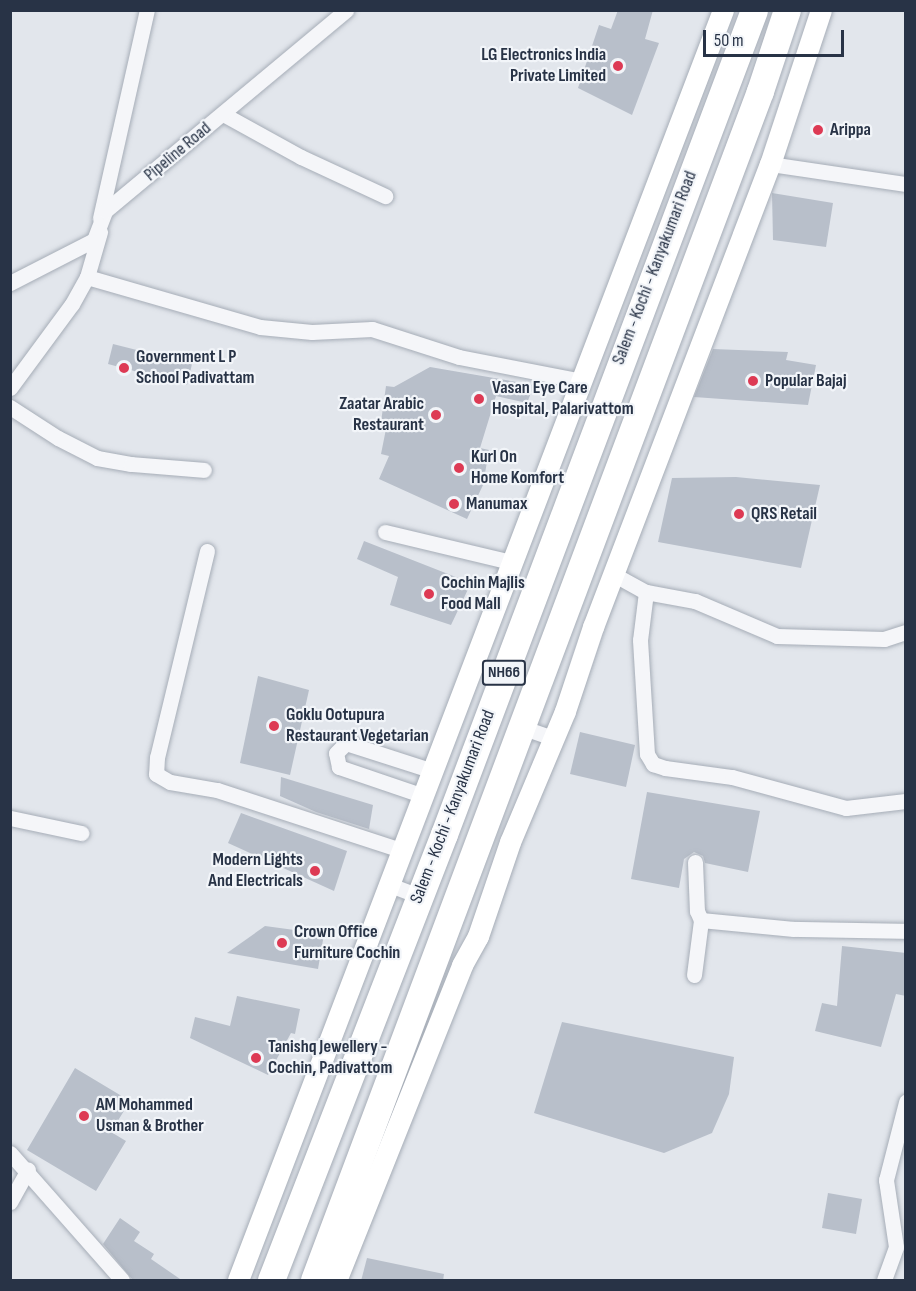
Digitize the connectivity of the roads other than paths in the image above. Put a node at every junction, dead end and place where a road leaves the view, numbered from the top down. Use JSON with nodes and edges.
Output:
{"nodes":[{"id":1,"x":147,"y":10,"type":"edge"},
{"id":2,"x":346,"y":10,"type":"edge"},
{"id":3,"x":723,"y":10,"type":"edge"},
{"id":4,"x":754,"y":10,"type":"edge"},
{"id":5,"x":787,"y":10,"type":"edge"},
{"id":6,"x":821,"y":10,"type":"edge"},
{"id":7,"x":706,"y":55,"type":"junction"},
{"id":8,"x":734,"y":63,"type":"junction"},
{"id":9,"x":760,"y":91,"type":"junction"},
{"id":10,"x":795,"y":92,"type":"junction"},
{"id":11,"x":223,"y":114,"type":"junction"},
{"id":12,"x":770,"y":165,"type":"junction"},
{"id":13,"x":906,"y":184,"type":"edge"},
{"id":14,"x":385,"y":196,"type":"dead end"},
{"id":15,"x":105,"y":211,"type":"junction"},
{"id":16,"x":94,"y":240,"type":"junction"},
{"id":17,"x":87,"y":277,"type":"junction"},
{"id":18,"x":10,"y":283,"type":"edge"},
{"id":19,"x":583,"y":381,"type":"junction"},
{"id":20,"x":10,"y":388,"type":"edge"},
{"id":21,"x":10,"y":407,"type":"edge"},
{"id":22,"x":204,"y":470,"type":"dead end"},
{"id":23,"x":385,"y":532,"type":"dead end"},
{"id":24,"x":207,"y":551,"type":"dead end"},
{"id":25,"x":511,"y":562,"type":"junction"},
{"id":26,"x":613,"y":574,"type":"junction"},
{"id":27,"x":646,"y":592,"type":"junction"},
{"id":28,"x":906,"y":632,"type":"edge"},
{"id":29,"x":521,"y":727,"type":"junction"},
{"id":30,"x":553,"y":738,"type":"junction"},
{"id":31,"x":433,"y":771,"type":"junction"},
{"id":32,"x":424,"y":796,"type":"junction"},
{"id":33,"x":906,"y":801,"type":"edge"},
{"id":34,"x":10,"y":818,"type":"edge"},
{"id":35,"x":81,"y":833,"type":"dead end"},
{"id":36,"x":404,"y":851,"type":"junction"},
{"id":37,"x":695,"y":862,"type":"dead end"},
{"id":38,"x":390,"y":885,"type":"junction"},
{"id":39,"x":419,"y":896,"type":"junction"},
{"id":40,"x":701,"y":920,"type":"junction"},
{"id":41,"x":906,"y":931,"type":"edge"},
{"id":42,"x":694,"y":975,"type":"dead end"},
{"id":43,"x":906,"y":1102,"type":"edge"},
{"id":44,"x":330,"y":1125,"type":"junction"},
{"id":45,"x":366,"y":1140,"type":"junction"},
{"id":46,"x":10,"y":1153,"type":"edge"},
{"id":47,"x":27,"y":1170,"type":"junction"},
{"id":48,"x":10,"y":1202,"type":"edge"},
{"id":49,"x":901,"y":1244,"type":"edge"},
{"id":50,"x":329,"y":1280,"type":"edge"},
{"id":51,"x":122,"y":1281,"type":"edge"},
{"id":52,"x":238,"y":1281,"type":"edge"},
{"id":53,"x":271,"y":1281,"type":"edge"},
{"id":54,"x":884,"y":1281,"type":"edge"}],
"edges":[{"from":1,"to":16,"type":"street"},
{"from":2,"to":11,"type":"street","name":"Pipeline Road"},
{"from":3,"to":7,"type":"street"},
{"from":4,"to":8,"type":"highway","name":"Salem - Kochi - Kanyakumari Road","number":"NH66"},
{"from":5,"to":9,"type":"highway","name":"Salem - Kochi - Kanyakumari Road","number":"NH66"},
{"from":6,"to":10,"type":"street"},
{"from":7,"to":8,"type":"street"},
{"from":7,"to":19,"type":"street"},
{"from":8,"to":39,"type":"highway","name":"Salem - Kochi - Kanyakumari Road","number":"NH66"},
{"from":9,"to":10,"type":"street"},
{"from":9,"to":29,"type":"highway","name":"Salem - Kochi - Kanyakumari Road","number":"NH66"},
{"from":10,"to":12,"type":"street"},
{"from":11,"to":14,"type":"street"},
{"from":11,"to":15,"type":"street","name":"Pipeline Road"},
{"from":12,"to":13,"type":"street"},
{"from":12,"to":26,"type":"street"},
{"from":15,"to":16,"type":"street","name":"Pipeline Road"},
{"from":15,"to":17,"type":"street"},
{"from":16,"to":18,"type":"street"},
{"from":17,"to":19,"type":"street"},
{"from":17,"to":20,"type":"street"},
{"from":19,"to":25,"type":"street"},
{"from":21,"to":22,"type":"street"},
{"from":23,"to":25,"type":"street"},
{"from":24,"to":36,"type":"street"},
{"from":25,"to":31,"type":"street"},
{"from":26,"to":27,"type":"street"},
{"from":26,"to":30,"type":"street"},
{"from":27,"to":28,"type":"street"},
{"from":27,"to":33,"type":"street"},
{"from":29,"to":30,"type":"street"},
{"from":29,"to":45,"type":"highway","name":"Salem - Kochi - Kanyakumari Road","number":"NH66"},
{"from":30,"to":50,"type":"street"},
{"from":31,"to":32,"type":"street"},
{"from":31,"to":32,"type":"street"},
{"from":32,"to":36,"type":"street"},
{"from":34,"to":35,"type":"street"},
{"from":36,"to":38,"type":"street"},
{"from":37,"to":40,"type":"street"},
{"from":38,"to":39,"type":"street"},
{"from":38,"to":52,"type":"street"},
{"from":39,"to":44,"type":"highway","name":"Salem - Kochi - Kanyakumari Road","number":"NH66"},
{"from":40,"to":41,"type":"street"},
{"from":40,"to":42,"type":"street"},
{"from":43,"to":49,"type":"street"},
{"from":44,"to":45,"type":"highway"},
{"from":44,"to":53,"type":"highway","name":"Salem - Kochi - Kanyakumari Road","number":"NH66"},
{"from":45,"to":50,"type":"highway","name":"Salem - Kochi - Kanyakumari Road","number":"NH66"},
{"from":46,"to":47,"type":"street"},
{"from":47,"to":48,"type":"street"},
{"from":47,"to":51,"type":"street"},
{"from":49,"to":54,"type":"street"}]}
